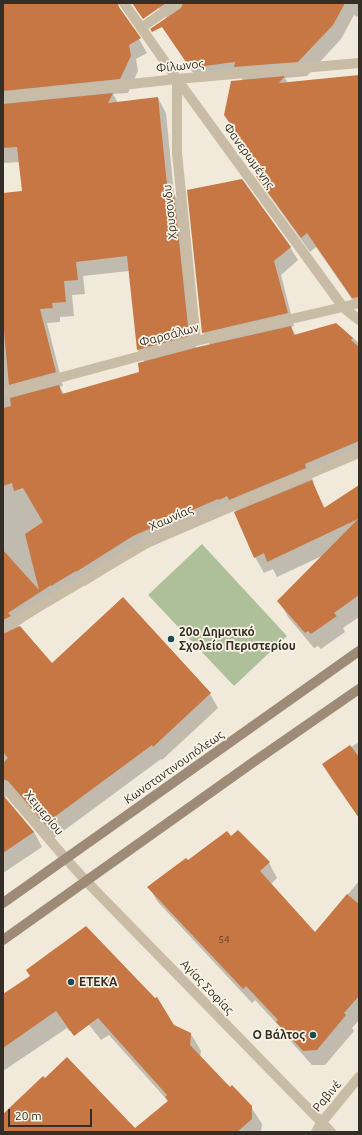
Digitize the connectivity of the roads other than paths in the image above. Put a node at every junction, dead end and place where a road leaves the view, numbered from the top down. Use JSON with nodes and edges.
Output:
{"nodes":[{"id":1,"x":124,"y":3,"type":"edge"},
{"id":2,"x":177,"y":3,"type":"edge"},
{"id":3,"x":141,"y":28,"type":"junction"},
{"id":4,"x":359,"y":63,"type":"edge"},
{"id":5,"x":177,"y":80,"type":"junction"},
{"id":6,"x":3,"y":98,"type":"edge"},
{"id":7,"x":359,"y":303,"type":"edge"},
{"id":8,"x":343,"y":307,"type":"junction"},
{"id":9,"x":359,"y":320,"type":"edge"},
{"id":10,"x":196,"y":341,"type":"junction"},
{"id":11,"x":3,"y":393,"type":"edge"},
{"id":12,"x":359,"y":453,"type":"edge"},
{"id":13,"x":3,"y":628,"type":"edge"},
{"id":14,"x":359,"y":651,"type":"edge"},
{"id":15,"x":359,"y":689,"type":"edge"},
{"id":16,"x":3,"y":785,"type":"edge"},
{"id":17,"x":66,"y":859,"type":"junction"},
{"id":18,"x":87,"y":882,"type":"junction"},
{"id":19,"x":3,"y":903,"type":"edge"},
{"id":20,"x":3,"y":940,"type":"edge"},
{"id":21,"x":359,"y":1077,"type":"edge"},
{"id":22,"x":322,"y":1122,"type":"junction"},
{"id":23,"x":308,"y":1132,"type":"edge"},
{"id":24,"x":316,"y":1132,"type":"edge"},
{"id":25,"x":331,"y":1132,"type":"edge"}],
"edges":[{"from":1,"to":3,"type":"street","name":"Φανερωμένης"},
{"from":2,"to":3,"type":"street"},
{"from":3,"to":5,"type":"street","name":"Φανερωμένης"},
{"from":4,"to":5,"type":"street","name":"Φίλωνος"},
{"from":5,"to":6,"type":"street","name":"Φίλωνος"},
{"from":5,"to":8,"type":"street","name":"Φανερωμένης"},
{"from":5,"to":10,"type":"street","name":"Χρυσονδυ"},
{"from":7,"to":8,"type":"street","name":"Φαρσάλων"},
{"from":8,"to":9,"type":"street","name":"Φανερωμένης"},
{"from":8,"to":10,"type":"street","name":"Φαρσάλων"},
{"from":10,"to":11,"type":"street","name":"Φαρσάλων"},
{"from":12,"to":13,"type":"street","name":"Χαωνίας"},
{"from":14,"to":17,"type":"main road","name":"Κωνσταντινουπόλεως"},
{"from":15,"to":18,"type":"main road"},
{"from":16,"to":17,"type":"street","name":"Χειμερίου"},
{"from":17,"to":18,"type":"street","name":"Αγίας Σοφίας"},
{"from":17,"to":19,"type":"main road","name":"Κωνσταντινουπόλεως"},
{"from":18,"to":20,"type":"main road"},
{"from":18,"to":22,"type":"street","name":"Αγίας Σοφίας"},
{"from":21,"to":22,"type":"street","name":"Ραβινέ"},
{"from":22,"to":23,"type":"street"},
{"from":22,"to":24,"type":"street","name":"Ραβινέ"},
{"from":22,"to":25,"type":"street","name":"Αγίας Σοφίας"}]}
